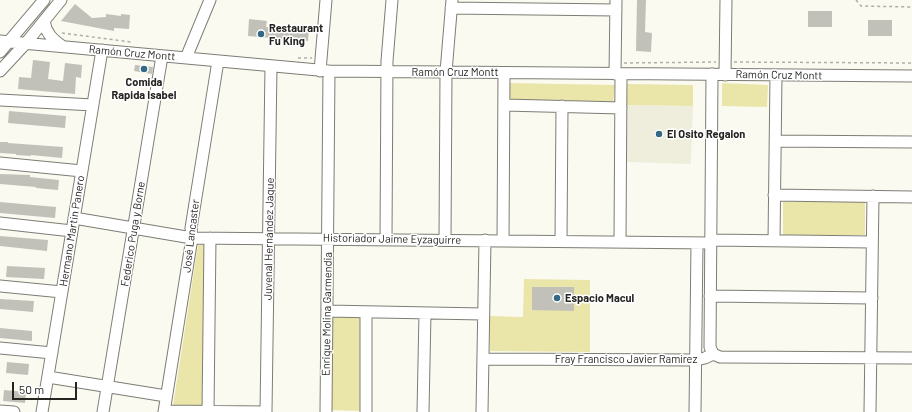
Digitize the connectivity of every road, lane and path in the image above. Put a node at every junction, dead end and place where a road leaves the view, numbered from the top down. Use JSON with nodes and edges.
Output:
{"nodes":[{"id":1,"x":44,"y":0,"type":"edge"},
{"id":2,"x":210,"y":0,"type":"edge"},
{"id":3,"x":326,"y":0,"type":"edge"},
{"id":4,"x":392,"y":0,"type":"edge"},
{"id":5,"x":726,"y":0,"type":"edge"},
{"id":6,"x":856,"y":0,"type":"edge"},
{"id":7,"x":58,"y":4,"type":"edge"},
{"id":8,"x":452,"y":4,"type":"edge"},
{"id":9,"x":616,"y":5,"type":"edge"},
{"id":10,"x":912,"y":7,"type":"edge"},
{"id":11,"x":44,"y":21,"type":"junction"},
{"id":12,"x":5,"y":41,"type":"edge"},
{"id":13,"x":26,"y":43,"type":"junction"},
{"id":14,"x":62,"y":46,"type":"junction"},
{"id":15,"x":102,"y":50,"type":"junction"},
{"id":16,"x":0,"y":52,"type":"edge"},
{"id":17,"x":162,"y":56,"type":"junction"},
{"id":18,"x":186,"y":58,"type":"junction"},
{"id":19,"x":218,"y":61,"type":"junction"},
{"id":20,"x":725,"y":62,"type":"junction"},
{"id":21,"x":912,"y":63,"type":"edge"},
{"id":22,"x":271,"y":66,"type":"junction"},
{"id":23,"x":0,"y":71,"type":"edge"},
{"id":24,"x":325,"y":71,"type":"junction"},
{"id":25,"x":388,"y":72,"type":"junction"},
{"id":26,"x":446,"y":72,"type":"junction"},
{"id":27,"x":504,"y":73,"type":"junction"},
{"id":28,"x":618,"y":74,"type":"junction"},
{"id":29,"x":712,"y":74,"type":"junction"},
{"id":30,"x":725,"y":75,"type":"junction"},
{"id":31,"x":776,"y":75,"type":"junction"},
{"id":32,"x":912,"y":76,"type":"edge"},
{"id":33,"x":0,"y":100,"type":"edge"},
{"id":34,"x":93,"y":105,"type":"junction"},
{"id":35,"x":504,"y":105,"type":"junction"},
{"id":36,"x":562,"y":106,"type":"junction"},
{"id":37,"x":621,"y":108,"type":"junction"},
{"id":38,"x":775,"y":140,"type":"junction"},
{"id":39,"x":912,"y":142,"type":"edge"},
{"id":40,"x":0,"y":163,"type":"edge"},
{"id":41,"x":82,"y":170,"type":"junction"},
{"id":42,"x":774,"y":195,"type":"junction"},
{"id":43,"x":873,"y":196,"type":"junction"},
{"id":44,"x":912,"y":197,"type":"edge"},
{"id":45,"x":74,"y":218,"type":"junction"},
{"id":46,"x":0,"y":223,"type":"edge"},
{"id":47,"x":134,"y":228,"type":"junction"},
{"id":48,"x":72,"y":231,"type":"junction"},
{"id":49,"x":192,"y":238,"type":"junction"},
{"id":50,"x":210,"y":238,"type":"junction"},
{"id":51,"x":269,"y":238,"type":"junction"},
{"id":52,"x":328,"y":239,"type":"junction"},
{"id":53,"x":386,"y":239,"type":"junction"},
{"id":54,"x":445,"y":240,"type":"junction"},
{"id":55,"x":485,"y":240,"type":"junction"},
{"id":56,"x":503,"y":241,"type":"junction"},
{"id":57,"x":561,"y":241,"type":"junction"},
{"id":58,"x":711,"y":241,"type":"junction"},
{"id":59,"x":774,"y":241,"type":"junction"},
{"id":60,"x":620,"y":242,"type":"junction"},
{"id":61,"x":872,"y":242,"type":"junction"},
{"id":62,"x":697,"y":243,"type":"junction"},
{"id":63,"x":0,"y":286,"type":"edge"},
{"id":64,"x":62,"y":292,"type":"junction"},
{"id":65,"x":710,"y":296,"type":"junction"},
{"id":66,"x":872,"y":298,"type":"junction"},
{"id":67,"x":327,"y":311,"type":"junction"},
{"id":68,"x":366,"y":312,"type":"junction"},
{"id":69,"x":425,"y":313,"type":"junction"},
{"id":70,"x":483,"y":314,"type":"junction"},
{"id":71,"x":0,"y":348,"type":"edge"},
{"id":72,"x":52,"y":353,"type":"junction"},
{"id":73,"x":713,"y":354,"type":"junction"},
{"id":74,"x":871,"y":358,"type":"junction"},
{"id":75,"x":912,"y":358,"type":"edge"},
{"id":76,"x":483,"y":359,"type":"junction"},
{"id":77,"x":696,"y":360,"type":"junction"},
{"id":78,"x":48,"y":377,"type":"junction"},
{"id":79,"x":107,"y":387,"type":"junction"},
{"id":80,"x":166,"y":396,"type":"junction"},
{"id":81,"x":0,"y":411,"type":"edge"},
{"id":82,"x":164,"y":411,"type":"edge"},
{"id":83,"x":14,"y":412,"type":"edge"},
{"id":84,"x":42,"y":412,"type":"edge"},
{"id":85,"x":103,"y":412,"type":"edge"},
{"id":86,"x":208,"y":412,"type":"edge"},
{"id":87,"x":266,"y":412,"type":"edge"},
{"id":88,"x":326,"y":412,"type":"edge"},
{"id":89,"x":366,"y":412,"type":"edge"},
{"id":90,"x":423,"y":412,"type":"edge"},
{"id":91,"x":482,"y":412,"type":"edge"},
{"id":92,"x":696,"y":412,"type":"edge"},
{"id":93,"x":870,"y":412,"type":"edge"}],
"edges":[{"from":1,"to":7,"type":"street"},
{"from":1,"to":12,"type":"street"},
{"from":2,"to":18,"type":"street"},
{"from":3,"to":24,"type":"street","name":"Enrique Molina Garmendia"},
{"from":4,"to":25,"type":"street"},
{"from":5,"to":20,"type":"street"},
{"from":6,"to":10,"type":"path"},
{"from":7,"to":11,"type":"street"},
{"from":8,"to":9,"type":"street"},
{"from":8,"to":26,"type":"street"},
{"from":9,"to":28,"type":"street"},
{"from":11,"to":13,"type":"street"},
{"from":11,"to":14,"type":"street"},
{"from":12,"to":13,"type":"street","name":"Ramón Cruz Montt"},
{"from":12,"to":16,"type":"street"},
{"from":13,"to":14,"type":"street","name":"Ramón Cruz Montt"},
{"from":13,"to":23,"type":"street"},
{"from":14,"to":15,"type":"street","name":"Ramón Cruz Montt"},
{"from":15,"to":17,"type":"street","name":"Ramón Cruz Montt"},
{"from":15,"to":34,"type":"street","name":"Hermano Martin Panero"},
{"from":17,"to":18,"type":"street","name":"Ramón Cruz Montt"},
{"from":17,"to":47,"type":"street","name":"Federico Puga y Borne"},
{"from":18,"to":19,"type":"street","name":"Ramón Cruz Montt"},
{"from":19,"to":22,"type":"street","name":"Ramón Cruz Montt"},
{"from":19,"to":49,"type":"street","name":"José Lancaster"},
{"from":20,"to":21,"type":"path"},
{"from":20,"to":30,"type":"street"},
{"from":22,"to":24,"type":"street","name":"Ramón Cruz Montt"},
{"from":22,"to":51,"type":"street","name":"Juvenal Hernández Jaque"},
{"from":24,"to":25,"type":"street","name":"Ramón Cruz Montt"},
{"from":24,"to":52,"type":"street","name":"Enrique Molina Garmendia"},
{"from":25,"to":26,"type":"street","name":"Ramón Cruz Montt"},
{"from":25,"to":53,"type":"street"},
{"from":26,"to":27,"type":"street","name":"Ramón Cruz Montt"},
{"from":26,"to":54,"type":"street"},
{"from":27,"to":28,"type":"street","name":"Ramón Cruz Montt"},
{"from":27,"to":35,"type":"street"},
{"from":28,"to":29,"type":"street","name":"Ramón Cruz Montt"},
{"from":28,"to":37,"type":"street"},
{"from":29,"to":30,"type":"street","name":"Ramón Cruz Montt"},
{"from":29,"to":58,"type":"street"},
{"from":30,"to":31,"type":"street","name":"Ramón Cruz Montt"},
{"from":31,"to":32,"type":"street","name":"Ramón Cruz Montt"},
{"from":31,"to":38,"type":"street"},
{"from":33,"to":34,"type":"street"},
{"from":34,"to":41,"type":"street","name":"Hermano Martin Panero"},
{"from":35,"to":36,"type":"street"},
{"from":35,"to":56,"type":"street"},
{"from":36,"to":37,"type":"street"},
{"from":36,"to":57,"type":"street"},
{"from":37,"to":60,"type":"street"},
{"from":38,"to":39,"type":"street"},
{"from":38,"to":42,"type":"street"},
{"from":40,"to":41,"type":"street"},
{"from":41,"to":45,"type":"street","name":"Hermano Martin Panero"},
{"from":42,"to":43,"type":"street"},
{"from":42,"to":59,"type":"street"},
{"from":43,"to":44,"type":"street"},
{"from":43,"to":61,"type":"street"},
{"from":45,"to":47,"type":"street","name":"Historiador Jaime Eyzaguirre"},
{"from":45,"to":48,"type":"street","name":"Hermano Martin Panero"},
{"from":46,"to":48,"type":"street"},
{"from":47,"to":49,"type":"street","name":"Historiador Jaime Eyzaguirre"},
{"from":47,"to":79,"type":"street","name":"Federico Puga y Borne"},
{"from":48,"to":64,"type":"street","name":"Hermano Martin Panero"},
{"from":49,"to":50,"type":"street","name":"Historiador Jaime Eyzaguirre"},
{"from":49,"to":80,"type":"street","name":"José Lancaster"},
{"from":50,"to":51,"type":"street","name":"Historiador Jaime Eyzaguirre"},
{"from":50,"to":86,"type":"street","name":"José Lancaster"},
{"from":51,"to":52,"type":"street","name":"Historiador Jaime Eyzaguirre"},
{"from":51,"to":87,"type":"street","name":"Juvenal Hernández Jaque"},
{"from":52,"to":53,"type":"street","name":"Historiador Jaime Eyzaguirre"},
{"from":52,"to":67,"type":"street","name":"Enrique Molina Garmendia"},
{"from":53,"to":54,"type":"street","name":"Historiador Jaime Eyzaguirre"},
{"from":54,"to":55,"type":"street","name":"Historiador Jaime Eyzaguirre"},
{"from":55,"to":56,"type":"street","name":"Historiador Jaime Eyzaguirre"},
{"from":55,"to":70,"type":"street"},
{"from":56,"to":57,"type":"street","name":"Historiador Jaime Eyzaguirre"},
{"from":57,"to":60,"type":"street","name":"Historiador Jaime Eyzaguirre"},
{"from":58,"to":59,"type":"street","name":"Historiador Jaime Eyzaguirre"},
{"from":58,"to":62,"type":"street","name":"Historiador Jaime Eyzaguirre"},
{"from":58,"to":65,"type":"street"},
{"from":59,"to":61,"type":"street","name":"Historiador Jaime Eyzaguirre"},
{"from":60,"to":62,"type":"street","name":"Historiador Jaime Eyzaguirre"},
{"from":61,"to":66,"type":"street"},
{"from":62,"to":77,"type":"street"},
{"from":63,"to":64,"type":"street"},
{"from":64,"to":72,"type":"street","name":"Hermano Martin Panero"},
{"from":65,"to":66,"type":"street"},
{"from":65,"to":73,"type":"street"},
{"from":66,"to":74,"type":"street"},
{"from":67,"to":68,"type":"street"},
{"from":67,"to":88,"type":"street","name":"Enrique Molina Garmendia"},
{"from":68,"to":69,"type":"street"},
{"from":68,"to":89,"type":"street"},
{"from":69,"to":70,"type":"street"},
{"from":69,"to":90,"type":"street"},
{"from":70,"to":76,"type":"street"},
{"from":71,"to":72,"type":"street"},
{"from":72,"to":78,"type":"street","name":"Hermano Martin Panero"},
{"from":73,"to":74,"type":"street","name":"Fray Francisco Javier Ramírez"},
{"from":73,"to":77,"type":"street","name":"Fray Francisco Javier Ramírez"},
{"from":74,"to":75,"type":"street","name":"Fray Francisco Javier Ramírez"},
{"from":74,"to":93,"type":"street"},
{"from":76,"to":77,"type":"street","name":"Fray Francisco Javier Ramírez"},
{"from":76,"to":91,"type":"street"},
{"from":77,"to":92,"type":"street"},
{"from":78,"to":79,"type":"street"},
{"from":78,"to":84,"type":"street","name":"Hermano Martin Panero"},
{"from":79,"to":80,"type":"street"},
{"from":79,"to":85,"type":"street","name":"Federico Puga y Borne"},
{"from":80,"to":82,"type":"street","name":"José Lancaster"},
{"from":81,"to":83,"type":"street"},
{"from":82,"to":86,"type":"street"},
{"from":86,"to":87,"type":"street"}]}
